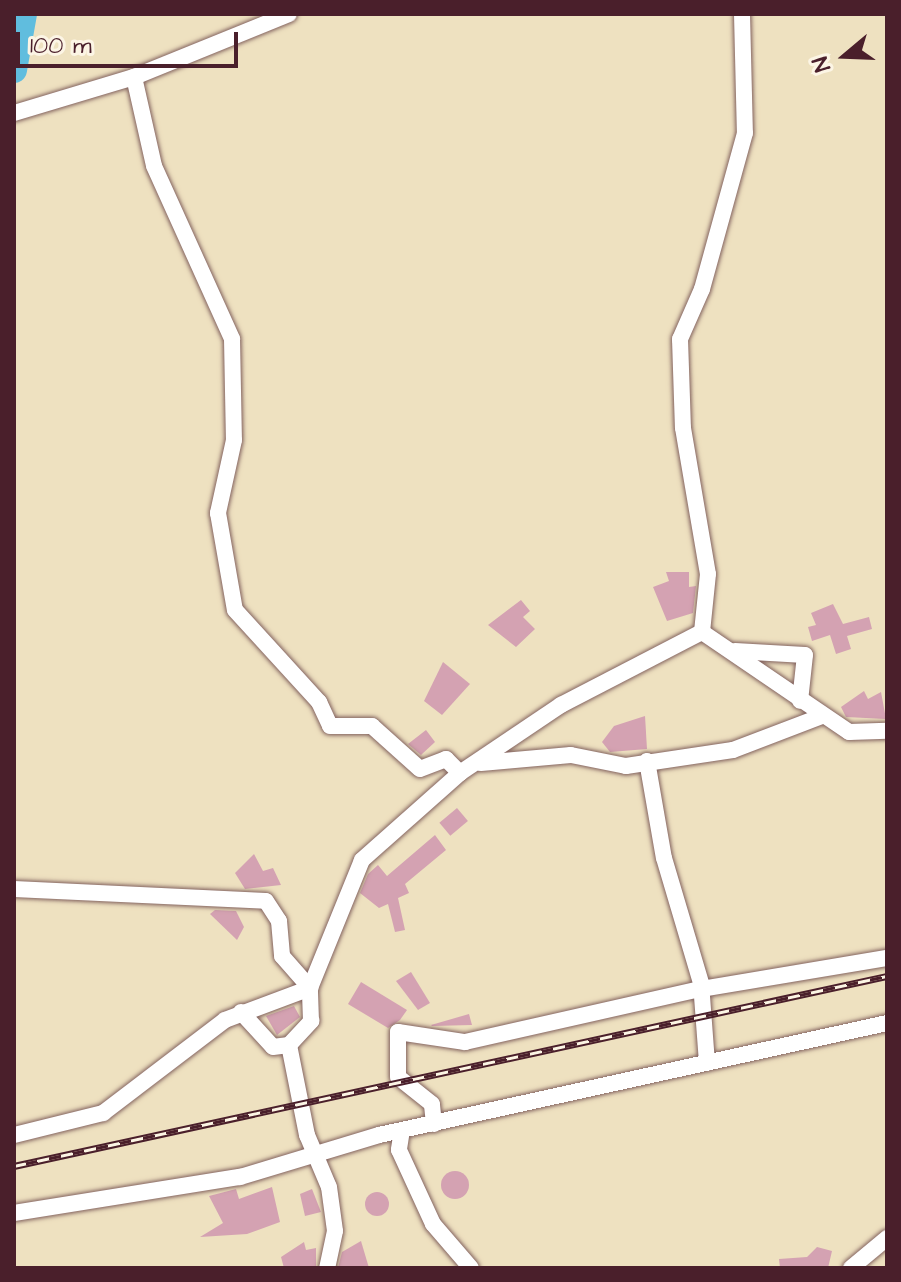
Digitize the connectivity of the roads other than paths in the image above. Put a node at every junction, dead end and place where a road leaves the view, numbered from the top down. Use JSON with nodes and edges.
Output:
{"nodes":[{"id":1,"x":289,"y":14,"type":"edge"},
{"id":2,"x":742,"y":14,"type":"edge"},
{"id":3,"x":134,"y":77,"type":"junction"},
{"id":4,"x":14,"y":113,"type":"edge"},
{"id":5,"x":702,"y":632,"type":"junction"},
{"id":6,"x":735,"y":651,"type":"junction"},
{"id":7,"x":800,"y":701,"type":"junction"},
{"id":8,"x":822,"y":716,"type":"junction"},
{"id":9,"x":887,"y":731,"type":"edge"},
{"id":10,"x":647,"y":761,"type":"junction"},
{"id":11,"x":479,"y":763,"type":"junction"},
{"id":12,"x":460,"y":773,"type":"junction"},
{"id":13,"x":14,"y":889,"type":"edge"},
{"id":14,"x":887,"y":958,"type":"edge"},
{"id":15,"x":310,"y":988,"type":"junction"},
{"id":16,"x":701,"y":989,"type":"junction"},
{"id":17,"x":241,"y":1012,"type":"junction"},
{"id":18,"x":887,"y":1023,"type":"edge"},
{"id":19,"x":289,"y":1045,"type":"junction"},
{"id":20,"x":707,"y":1063,"type":"junction"},
{"id":21,"x":434,"y":1124,"type":"junction"},
{"id":22,"x":402,"y":1130,"type":"junction"},
{"id":23,"x":14,"y":1135,"type":"edge"},
{"id":24,"x":316,"y":1151,"type":"junction"},
{"id":25,"x":14,"y":1213,"type":"edge"},
{"id":26,"x":887,"y":1238,"type":"edge"},
{"id":27,"x":327,"y":1268,"type":"edge"},
{"id":28,"x":471,"y":1268,"type":"edge"},
{"id":29,"x":851,"y":1268,"type":"edge"}],
"edges":[{"from":1,"to":3,"type":"street"},
{"from":2,"to":5,"type":"street"},
{"from":3,"to":4,"type":"street"},
{"from":3,"to":12,"type":"street"},
{"from":5,"to":6,"type":"street"},
{"from":5,"to":11,"type":"street"},
{"from":6,"to":7,"type":"street"},
{"from":6,"to":7,"type":"street"},
{"from":7,"to":8,"type":"street"},
{"from":8,"to":9,"type":"street"},
{"from":8,"to":10,"type":"street"},
{"from":10,"to":11,"type":"street"},
{"from":10,"to":16,"type":"street"},
{"from":11,"to":12,"type":"street"},
{"from":12,"to":15,"type":"street"},
{"from":13,"to":15,"type":"street"},
{"from":14,"to":16,"type":"street"},
{"from":15,"to":17,"type":"street"},
{"from":15,"to":19,"type":"street"},
{"from":16,"to":20,"type":"street"},
{"from":16,"to":21,"type":"street"},
{"from":17,"to":19,"type":"street"},
{"from":17,"to":23,"type":"street"},
{"from":18,"to":20,"type":"street"},
{"from":19,"to":24,"type":"street"},
{"from":20,"to":21,"type":"street"},
{"from":21,"to":22,"type":"street"},
{"from":22,"to":24,"type":"street"},
{"from":22,"to":28,"type":"street"},
{"from":24,"to":25,"type":"street"},
{"from":24,"to":27,"type":"street"},
{"from":26,"to":29,"type":"street"}]}
